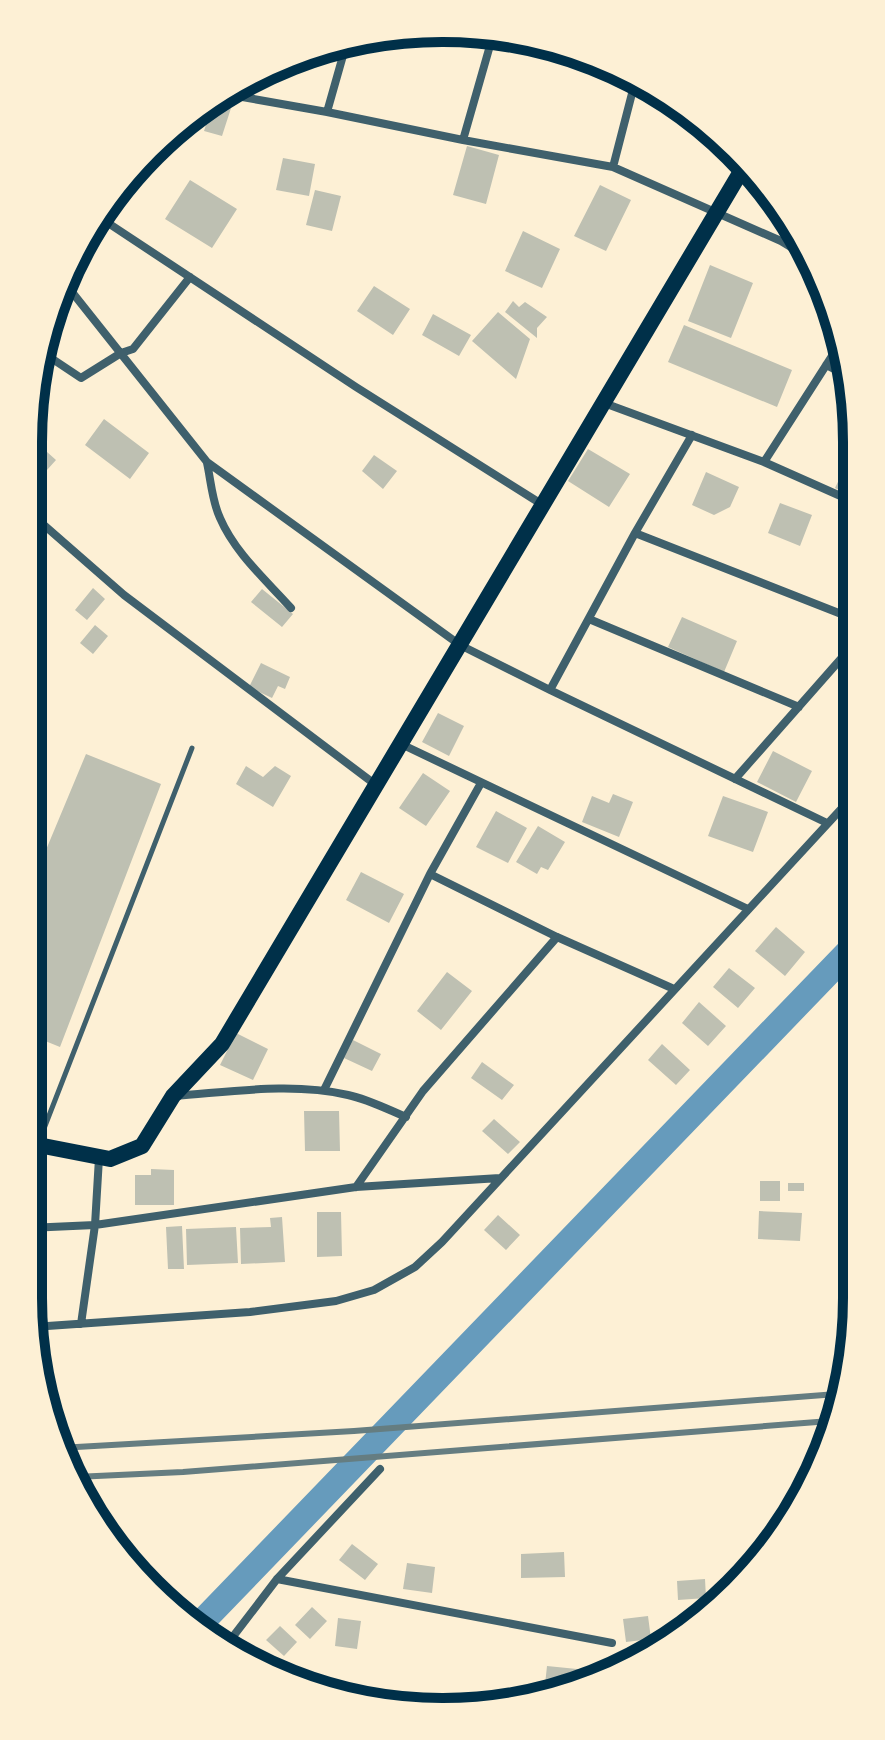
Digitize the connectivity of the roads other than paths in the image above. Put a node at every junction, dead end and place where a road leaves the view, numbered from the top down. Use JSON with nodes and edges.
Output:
{"nodes":[{"id":1,"x":490,"y":45,"type":"edge"},
{"id":2,"x":343,"y":55,"type":"edge"},
{"id":3,"x":633,"y":90,"type":"edge"},
{"id":4,"x":241,"y":97,"type":"edge"},
{"id":5,"x":327,"y":112,"type":"junction"},
{"id":6,"x":463,"y":140,"type":"junction"},
{"id":7,"x":613,"y":167,"type":"junction"},
{"id":8,"x":740,"y":174,"type":"edge"},
{"id":9,"x":717,"y":213,"type":"junction"},
{"id":10,"x":107,"y":223,"type":"edge"},
{"id":11,"x":792,"y":248,"type":"edge"},
{"id":12,"x":190,"y":277,"type":"junction"},
{"id":13,"x":71,"y":291,"type":"edge"},
{"id":14,"x":121,"y":353,"type":"junction"},
{"id":15,"x":833,"y":355,"type":"edge"},
{"id":16,"x":51,"y":358,"type":"edge"},
{"id":17,"x":826,"y":365,"type":"junction"},
{"id":18,"x":836,"y":370,"type":"edge"},
{"id":19,"x":603,"y":403,"type":"junction"},
{"id":20,"x":692,"y":435,"type":"junction"},
{"id":21,"x":207,"y":462,"type":"junction"},
{"id":22,"x":764,"y":462,"type":"junction"},
{"id":23,"x":843,"y":497,"type":"edge"},
{"id":24,"x":543,"y":505,"type":"junction"},
{"id":25,"x":42,"y":523,"type":"edge"},
{"id":26,"x":635,"y":533,"type":"junction"},
{"id":27,"x":291,"y":608,"type":"dead end"},
{"id":28,"x":843,"y":615,"type":"edge"},
{"id":29,"x":589,"y":619,"type":"junction"},
{"id":30,"x":460,"y":645,"type":"junction"},
{"id":31,"x":843,"y":657,"type":"edge"},
{"id":32,"x":550,"y":690,"type":"junction"},
{"id":33,"x":799,"y":707,"type":"junction"},
{"id":34,"x":400,"y":744,"type":"junction"},
{"id":35,"x":192,"y":748,"type":"dead end"},
{"id":36,"x":735,"y":779,"type":"junction"},
{"id":37,"x":481,"y":783,"type":"junction"},
{"id":38,"x":376,"y":785,"type":"junction"},
{"id":39,"x":843,"y":806,"type":"edge"},
{"id":40,"x":827,"y":823,"type":"junction"},
{"id":41,"x":430,"y":874,"type":"junction"},
{"id":42,"x":748,"y":909,"type":"junction"},
{"id":43,"x":557,"y":937,"type":"junction"},
{"id":44,"x":674,"y":989,"type":"junction"},
{"id":45,"x":324,"y":1090,"type":"junction"},
{"id":46,"x":173,"y":1096,"type":"junction"},
{"id":47,"x":406,"y":1117,"type":"junction"},
{"id":48,"x":42,"y":1122,"type":"edge"},
{"id":49,"x":42,"y":1146,"type":"edge"},
{"id":50,"x":99,"y":1158,"type":"junction"},
{"id":51,"x":501,"y":1178,"type":"junction"},
{"id":52,"x":356,"y":1187,"type":"junction"},
{"id":53,"x":95,"y":1225,"type":"junction"},
{"id":54,"x":42,"y":1227,"type":"edge"},
{"id":55,"x":81,"y":1324,"type":"junction"},
{"id":56,"x":43,"y":1326,"type":"edge"},
{"id":57,"x":380,"y":1469,"type":"dead end"},
{"id":58,"x":277,"y":1579,"type":"junction"},
{"id":59,"x":232,"y":1638,"type":"edge"},
{"id":60,"x":612,"y":1643,"type":"dead end"}],
"edges":[{"from":1,"to":6,"type":"street"},
{"from":2,"to":5,"type":"street"},
{"from":3,"to":7,"type":"street"},
{"from":4,"to":5,"type":"street"},
{"from":5,"to":6,"type":"street"},
{"from":6,"to":7,"type":"street"},
{"from":7,"to":9,"type":"street"},
{"from":8,"to":9,"type":"highway"},
{"from":9,"to":11,"type":"street"},
{"from":9,"to":19,"type":"highway"},
{"from":10,"to":12,"type":"street"},
{"from":12,"to":14,"type":"street"},
{"from":12,"to":24,"type":"street"},
{"from":13,"to":14,"type":"street"},
{"from":14,"to":16,"type":"street"},
{"from":14,"to":21,"type":"street"},
{"from":15,"to":17,"type":"street"},
{"from":17,"to":18,"type":"street"},
{"from":17,"to":22,"type":"street"},
{"from":19,"to":20,"type":"street"},
{"from":19,"to":24,"type":"highway"},
{"from":20,"to":22,"type":"street"},
{"from":20,"to":26,"type":"street"},
{"from":21,"to":27,"type":"street"},
{"from":21,"to":30,"type":"street"},
{"from":22,"to":23,"type":"street"},
{"from":24,"to":30,"type":"highway"},
{"from":25,"to":38,"type":"street"},
{"from":26,"to":28,"type":"street"},
{"from":26,"to":29,"type":"street"},
{"from":29,"to":32,"type":"street"},
{"from":29,"to":33,"type":"street"},
{"from":30,"to":32,"type":"street"},
{"from":30,"to":34,"type":"highway"},
{"from":31,"to":33,"type":"street"},
{"from":32,"to":36,"type":"street"},
{"from":33,"to":36,"type":"street"},
{"from":34,"to":37,"type":"street"},
{"from":34,"to":38,"type":"highway"},
{"from":35,"to":48,"type":"lane"},
{"from":36,"to":40,"type":"street"},
{"from":37,"to":41,"type":"street"},
{"from":37,"to":42,"type":"street"},
{"from":38,"to":46,"type":"highway"},
{"from":39,"to":40,"type":"street"},
{"from":40,"to":42,"type":"street"},
{"from":41,"to":43,"type":"street"},
{"from":41,"to":45,"type":"street"},
{"from":42,"to":44,"type":"street"},
{"from":43,"to":44,"type":"street"},
{"from":43,"to":47,"type":"street"},
{"from":44,"to":51,"type":"street"},
{"from":45,"to":46,"type":"street"},
{"from":45,"to":47,"type":"street"},
{"from":46,"to":50,"type":"highway"},
{"from":47,"to":52,"type":"street"},
{"from":49,"to":50,"type":"highway"},
{"from":50,"to":53,"type":"street"},
{"from":51,"to":52,"type":"street"},
{"from":51,"to":55,"type":"street"},
{"from":52,"to":53,"type":"street"},
{"from":53,"to":54,"type":"street"},
{"from":53,"to":55,"type":"street"},
{"from":55,"to":56,"type":"street"},
{"from":57,"to":58,"type":"street"},
{"from":58,"to":59,"type":"street"},
{"from":58,"to":60,"type":"street"}]}
